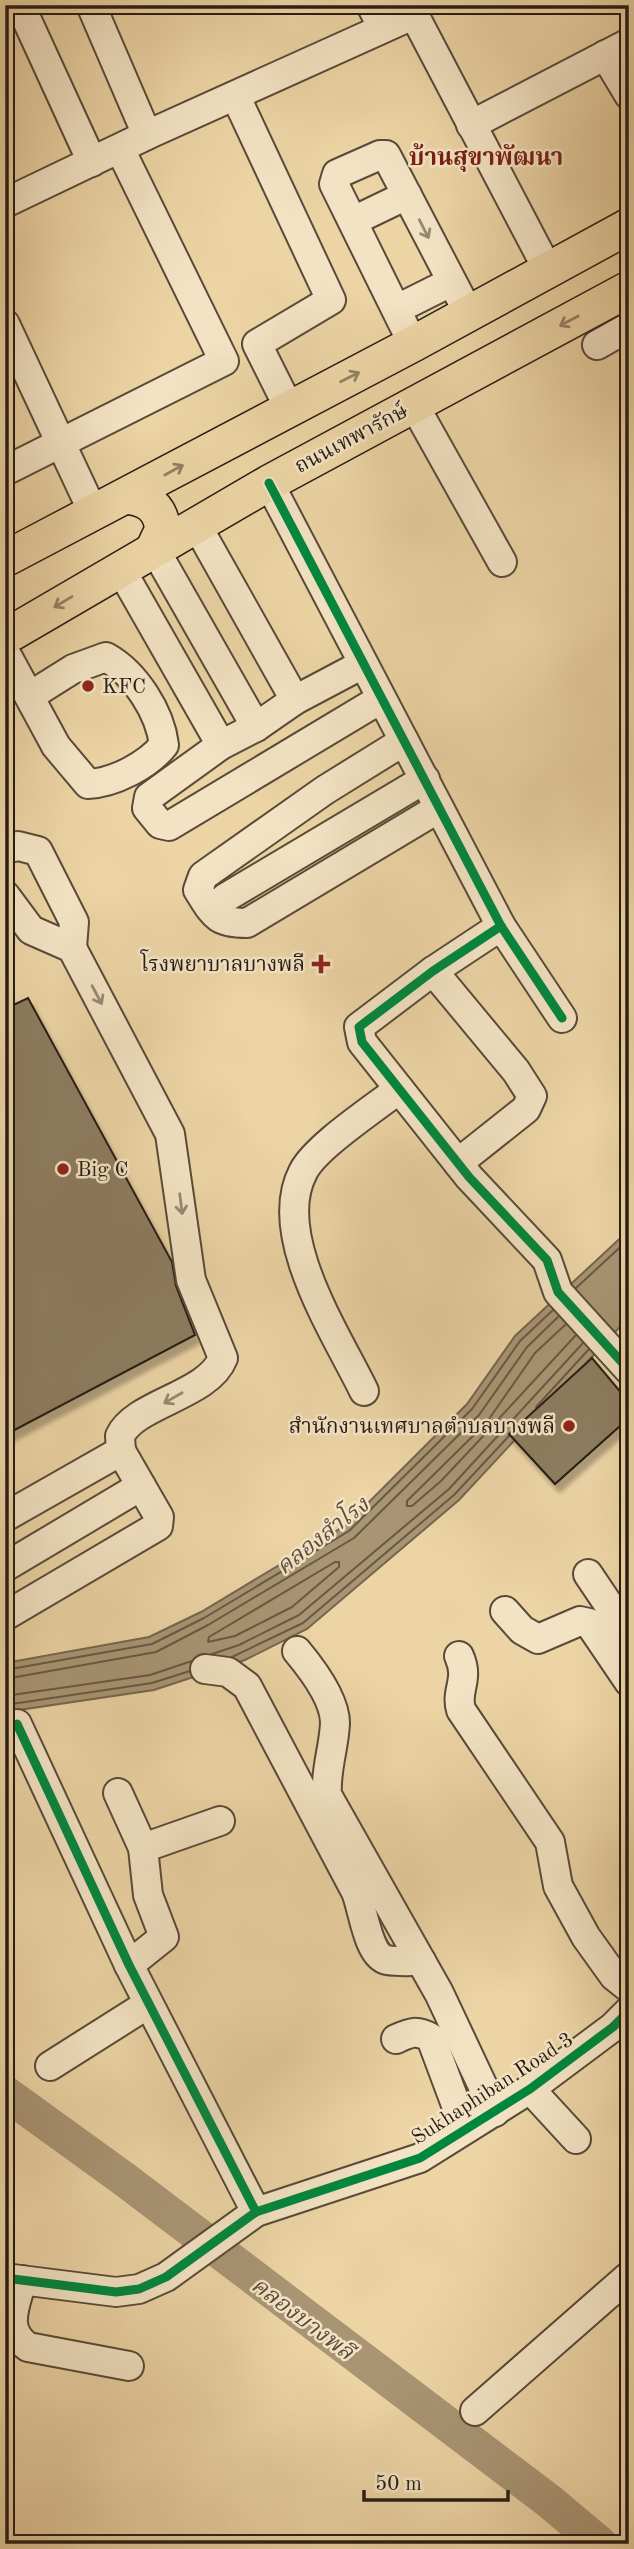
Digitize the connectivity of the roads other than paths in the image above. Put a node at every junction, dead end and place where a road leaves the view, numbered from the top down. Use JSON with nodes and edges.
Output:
{"nodes":[{"id":1,"x":20,"y":5,"type":"edge"},
{"id":2,"x":91,"y":5,"type":"edge"},
{"id":3,"x":411,"y":10,"type":"edge"},
{"id":4,"x":377,"y":17,"type":"edge"},
{"id":5,"x":617,"y":49,"type":"edge"},
{"id":6,"x":629,"y":95,"type":"edge"},
{"id":7,"x":236,"y":97,"type":"junction"},
{"id":8,"x":471,"y":125,"type":"junction"},
{"id":9,"x":147,"y":135,"type":"junction"},
{"id":10,"x":120,"y":149,"type":"junction"},
{"id":11,"x":92,"y":162,"type":"junction"},
{"id":12,"x":407,"y":195,"type":"junction"},
{"id":13,"x":5,"y":203,"type":"edge"},
{"id":14,"x":353,"y":221,"type":"junction"},
{"id":15,"x":629,"y":226,"type":"edge"},
{"id":16,"x":548,"y":270,"type":"junction"},
{"id":17,"x":451,"y":282,"type":"junction"},
{"id":18,"x":629,"y":289,"type":"edge"},
{"id":19,"x":397,"y":309,"type":"junction"},
{"id":20,"x":469,"y":314,"type":"junction"},
{"id":21,"x":5,"y":324,"type":"edge"},
{"id":22,"x":629,"y":327,"type":"edge"},
{"id":23,"x":257,"y":344,"type":"junction"},
{"id":24,"x":413,"y":344,"type":"junction"},
{"id":25,"x":597,"y":345,"type":"dead end"},
{"id":26,"x":224,"y":361,"type":"junction"},
{"id":27,"x":414,"y":405,"type":"junction"},
{"id":28,"x":289,"y":408,"type":"junction"},
{"id":29,"x":60,"y":443,"type":"junction"},
{"id":30,"x":210,"y":449,"type":"junction"},
{"id":31,"x":5,"y":471,"type":"edge"},
{"id":32,"x":269,"y":482,"type":"junction"},
{"id":33,"x":126,"y":496,"type":"junction"},
{"id":34,"x":93,"y":512,"type":"junction"},
{"id":35,"x":196,"y":524,"type":"junction"},
{"id":36,"x":154,"y":548,"type":"junction"},
{"id":37,"x":9,"y":550,"type":"edge"},
{"id":38,"x":502,"y":562,"type":"dead end"},
{"id":39,"x":120,"y":568,"type":"junction"},
{"id":40,"x":5,"y":636,"type":"edge"},
{"id":41,"x":5,"y":652,"type":"edge"},
{"id":42,"x":363,"y":664,"type":"junction"},
{"id":43,"x":30,"y":696,"type":"junction"},
{"id":44,"x":295,"y":700,"type":"junction"},
{"id":45,"x":374,"y":703,"type":"dead end"},
{"id":46,"x":256,"y":727,"type":"junction"},
{"id":47,"x":404,"y":741,"type":"junction"},
{"id":48,"x":220,"y":745,"type":"junction"},
{"id":49,"x":425,"y":779,"type":"junction"},
{"id":50,"x":439,"y":808,"type":"junction"},
{"id":51,"x":283,"y":821,"type":"junction"},
{"id":52,"x":5,"y":849,"type":"edge"},
{"id":53,"x":302,"y":853,"type":"junction"},
{"id":54,"x":316,"y":883,"type":"junction"},
{"id":55,"x":5,"y":895,"type":"edge"},
{"id":56,"x":225,"y":898,"type":"dead end"},
{"id":57,"x":501,"y":926,"type":"junction"},
{"id":58,"x":72,"y":948,"type":"junction"},
{"id":59,"x":433,"y":971,"type":"junction"},
{"id":60,"x":562,"y":1017,"type":"dead end"},
{"id":61,"x":399,"y":1089,"type":"junction"},
{"id":62,"x":458,"y":1163,"type":"junction"},
{"id":63,"x":623,"y":1365,"type":"edge"},
{"id":64,"x":364,"y":1391,"type":"dead end"},
{"id":65,"x":121,"y":1451,"type":"junction"},
{"id":66,"x":141,"y":1486,"type":"junction"},
{"id":67,"x":5,"y":1517,"type":"edge"},
{"id":68,"x":5,"y":1567,"type":"edge"},
{"id":69,"x":588,"y":1574,"type":"dead end"},
{"id":70,"x":505,"y":1611,"type":"dead end"},
{"id":71,"x":5,"y":1616,"type":"edge"},
{"id":72,"x":629,"y":1635,"type":"edge"},
{"id":73,"x":297,"y":1651,"type":"dead end"},
{"id":74,"x":459,"y":1656,"type":"dead end"},
{"id":75,"x":205,"y":1669,"type":"dead end"},
{"id":76,"x":629,"y":1682,"type":"edge"},
{"id":77,"x":17,"y":1724,"type":"dead end"},
{"id":78,"x":118,"y":1793,"type":"dead end"},
{"id":79,"x":220,"y":1821,"type":"dead end"},
{"id":80,"x":143,"y":1847,"type":"junction"},
{"id":81,"x":421,"y":1961,"type":"junction"},
{"id":82,"x":129,"y":1965,"type":"junction"},
{"id":83,"x":629,"y":1988,"type":"edge"},
{"id":84,"x":148,"y":2004,"type":"junction"},
{"id":85,"x":623,"y":2028,"type":"edge"},
{"id":86,"x":396,"y":2039,"type":"dead end"},
{"id":87,"x":50,"y":2066,"type":"dead end"},
{"id":88,"x":530,"y":2089,"type":"junction"},
{"id":89,"x":495,"y":2112,"type":"junction"},
{"id":90,"x":466,"y":2129,"type":"junction"},
{"id":91,"x":576,"y":2139,"type":"dead end"},
{"id":92,"x":256,"y":2212,"type":"junction"},
{"id":93,"x":629,"y":2276,"type":"edge"},
{"id":94,"x":14,"y":2279,"type":"edge"},
{"id":95,"x":129,"y":2365,"type":"dead end"},
{"id":96,"x":475,"y":2411,"type":"dead end"}],
"edges":[{"from":1,"to":11,"type":"street"},
{"from":2,"to":9,"type":"street"},
{"from":3,"to":4,"type":"street"},
{"from":3,"to":8,"type":"street"},
{"from":4,"to":7,"type":"street"},
{"from":5,"to":6,"type":"street"},
{"from":5,"to":8,"type":"street"},
{"from":7,"to":9,"type":"street"},
{"from":7,"to":23,"type":"street"},
{"from":8,"to":16,"type":"street"},
{"from":9,"to":10,"type":"street"},
{"from":10,"to":11,"type":"street"},
{"from":10,"to":26,"type":"street"},
{"from":11,"to":13,"type":"street"},
{"from":12,"to":14,"type":"street"},
{"from":12,"to":14,"type":"street"},
{"from":12,"to":17,"type":"street","one_way":true},
{"from":14,"to":19,"type":"street"},
{"from":15,"to":16,"type":"main road"},
{"from":16,"to":20,"type":"main road"},
{"from":17,"to":19,"type":"street"},
{"from":17,"to":20,"type":"street"},
{"from":18,"to":27,"type":"main road","name":"ถนนเทพารักษ์","one_way":true},
{"from":19,"to":24,"type":"street"},
{"from":20,"to":24,"type":"main road"},
{"from":21,"to":29,"type":"street"},
{"from":22,"to":25,"type":"street"},
{"from":23,"to":26,"type":"street"},
{"from":23,"to":28,"type":"street"},
{"from":28,"to":24,"type":"main road","one_way":true},
{"from":26,"to":29,"type":"street"},
{"from":27,"to":32,"type":"main road","name":"ถนนเทพารักษ์"},
{"from":27,"to":38,"type":"street"},
{"from":28,"to":30,"type":"main road"},
{"from":29,"to":31,"type":"street"},
{"from":29,"to":34,"type":"street"},
{"from":30,"to":32,"type":"main road"},
{"from":33,"to":30,"type":"main road","one_way":true},
{"from":32,"to":35,"type":"main road","name":"ถนนเทพารักษ์"},
{"from":32,"to":42,"type":"street"},
{"from":33,"to":34,"type":"main road"},
{"from":33,"to":36,"type":"main road"},
{"from":34,"to":37,"type":"main road"},
{"from":35,"to":36,"type":"main road","name":"ถนนเทพารักษ์"},
{"from":35,"to":44,"type":"street"},
{"from":36,"to":39,"type":"main road","name":"ถนนเทพารักษ์"},
{"from":36,"to":46,"type":"street"},
{"from":39,"to":40,"type":"main road","name":"ถนนเทพารักษ์","one_way":true},
{"from":39,"to":48,"type":"street"},
{"from":41,"to":43,"type":"street"},
{"from":42,"to":44,"type":"street"},
{"from":42,"to":47,"type":"street"},
{"from":43,"to":43,"type":"street"},
{"from":44,"to":46,"type":"street"},
{"from":45,"to":48,"type":"street"},
{"from":46,"to":48,"type":"street"},
{"from":47,"to":49,"type":"street"},
{"from":47,"to":51,"type":"street"},
{"from":49,"to":50,"type":"street"},
{"from":49,"to":53,"type":"street"},
{"from":50,"to":54,"type":"street"},
{"from":50,"to":57,"type":"street"},
{"from":51,"to":53,"type":"street"},
{"from":51,"to":54,"type":"street"},
{"from":52,"to":58,"type":"street"},
{"from":53,"to":54,"type":"street"},
{"from":53,"to":56,"type":"street"},
{"from":55,"to":58,"type":"street"},
{"from":57,"to":59,"type":"street"},
{"from":57,"to":60,"type":"street"},
{"from":58,"to":65,"type":"street","one_way":true},
{"from":59,"to":61,"type":"street"},
{"from":59,"to":62,"type":"street"},
{"from":61,"to":62,"type":"street"},
{"from":61,"to":64,"type":"street"},
{"from":62,"to":63,"type":"street"},
{"from":65,"to":66,"type":"street"},
{"from":65,"to":67,"type":"street"},
{"from":66,"to":68,"type":"street"},
{"from":66,"to":71,"type":"street"},
{"from":69,"to":72,"type":"street"},
{"from":70,"to":76,"type":"street"},
{"from":73,"to":81,"type":"street"},
{"from":74,"to":83,"type":"street"},
{"from":75,"to":81,"type":"street"},
{"from":77,"to":82,"type":"street"},
{"from":78,"to":80,"type":"street"},
{"from":79,"to":80,"type":"street"},
{"from":80,"to":82,"type":"street"},
{"from":81,"to":89,"type":"street"},
{"from":82,"to":84,"type":"street"},
{"from":84,"to":87,"type":"street"},
{"from":84,"to":92,"type":"street"},
{"from":85,"to":88,"type":"street","name":"Sukhaphiban Road 3"},
{"from":86,"to":90,"type":"street"},
{"from":88,"to":89,"type":"street","name":"Sukhaphiban Road 3"},
{"from":88,"to":91,"type":"street"},
{"from":89,"to":90,"type":"street","name":"Sukhaphiban Road 3"},
{"from":90,"to":92,"type":"street","name":"Sukhaphiban Road 3"},
{"from":92,"to":94,"type":"street","name":"Sukhaphiban Road 3"},
{"from":93,"to":96,"type":"street"},
{"from":94,"to":95,"type":"street"}]}
